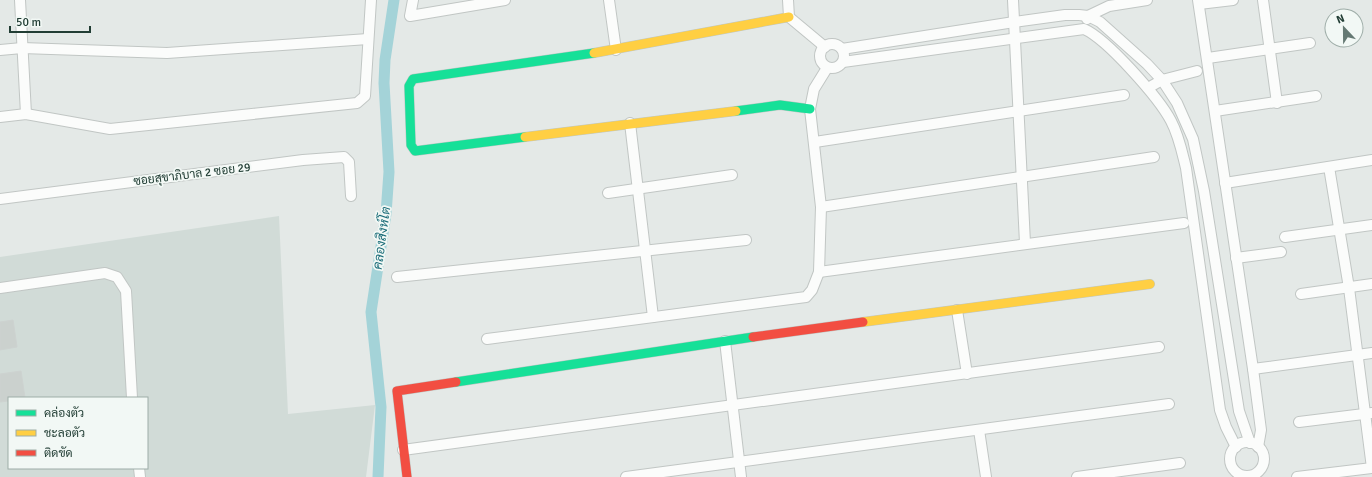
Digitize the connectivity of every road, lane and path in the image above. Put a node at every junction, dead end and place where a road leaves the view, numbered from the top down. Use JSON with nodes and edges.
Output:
{"nodes":[{"id":1,"x":20,"y":0,"type":"edge"},
{"id":2,"x":372,"y":0,"type":"edge"},
{"id":3,"x":413,"y":0,"type":"edge"},
{"id":4,"x":505,"y":0,"type":"edge"},
{"id":5,"x":609,"y":0,"type":"edge"},
{"id":6,"x":788,"y":0,"type":"edge"},
{"id":7,"x":1013,"y":0,"type":"edge"},
{"id":8,"x":1146,"y":0,"type":"edge"},
{"id":9,"x":1233,"y":0,"type":"edge"},
{"id":10,"x":1263,"y":0,"type":"edge"},
{"id":11,"x":1198,"y":2,"type":"edge"},
{"id":12,"x":1088,"y":16,"type":"junction"},
{"id":13,"x":789,"y":17,"type":"junction"},
{"id":14,"x":1014,"y":22,"type":"junction"},
{"id":15,"x":1084,"y":29,"type":"junction"},
{"id":16,"x":368,"y":39,"type":"junction"},
{"id":17,"x":1015,"y":40,"type":"junction"},
{"id":18,"x":1310,"y":43,"type":"dead end"},
{"id":19,"x":824,"y":47,"type":"junction"},
{"id":20,"x":22,"y":48,"type":"junction"},
{"id":21,"x":1270,"y":48,"type":"junction"},
{"id":22,"x":842,"y":49,"type":"junction"},
{"id":23,"x":0,"y":50,"type":"edge"},
{"id":24,"x":616,"y":50,"type":"junction"},
{"id":25,"x":1208,"y":58,"type":"junction"},
{"id":26,"x":843,"y":62,"type":"junction"},
{"id":27,"x":828,"y":68,"type":"junction"},
{"id":28,"x":1197,"y":71,"type":"dead end"},
{"id":29,"x":1162,"y":80,"type":"junction"},
{"id":30,"x":1148,"y":88,"type":"junction"},
{"id":31,"x":1124,"y":95,"type":"dead end"},
{"id":32,"x":1316,"y":96,"type":"dead end"},
{"id":33,"x":1277,"y":103,"type":"junction"},
{"id":34,"x":810,"y":109,"type":"junction"},
{"id":35,"x":1018,"y":110,"type":"junction"},
{"id":36,"x":1215,"y":111,"type":"junction"},
{"id":37,"x":26,"y":114,"type":"junction"},
{"id":38,"x":0,"y":117,"type":"edge"},
{"id":39,"x":630,"y":123,"type":"junction"},
{"id":40,"x":815,"y":142,"type":"junction"},
{"id":41,"x":1154,"y":157,"type":"dead end"},
{"id":42,"x":1372,"y":160,"type":"edge"},
{"id":43,"x":1329,"y":167,"type":"junction"},
{"id":44,"x":732,"y":175,"type":"dead end"},
{"id":45,"x":1021,"y":175,"type":"junction"},
{"id":46,"x":1225,"y":183,"type":"junction"},
{"id":47,"x":638,"y":188,"type":"junction"},
{"id":48,"x":608,"y":193,"type":"dead end"},
{"id":49,"x":351,"y":196,"type":"dead end"},
{"id":50,"x":0,"y":199,"type":"edge"},
{"id":51,"x":821,"y":207,"type":"junction"},
{"id":52,"x":1184,"y":223,"type":"dead end"},
{"id":53,"x":1372,"y":225,"type":"edge"},
{"id":54,"x":1339,"y":229,"type":"junction"},
{"id":55,"x":1211,"y":234,"type":"junction"},
{"id":56,"x":1196,"y":236,"type":"junction"},
{"id":57,"x":1285,"y":237,"type":"dead end"},
{"id":58,"x":746,"y":240,"type":"dead end"},
{"id":59,"x":1025,"y":244,"type":"junction"},
{"id":60,"x":646,"y":252,"type":"junction"},
{"id":61,"x":1281,"y":252,"type":"dead end"},
{"id":62,"x":1236,"y":258,"type":"junction"},
{"id":63,"x":819,"y":272,"type":"junction"},
{"id":64,"x":397,"y":277,"type":"dead end"},
{"id":65,"x":1150,"y":284,"type":"dead end"},
{"id":66,"x":1372,"y":284,"type":"edge"},
{"id":67,"x":0,"y":288,"type":"edge"},
{"id":68,"x":1348,"y":288,"type":"junction"},
{"id":69,"x":1302,"y":294,"type":"dead end"},
{"id":70,"x":957,"y":310,"type":"junction"},
{"id":71,"x":653,"y":318,"type":"junction"},
{"id":72,"x":487,"y":339,"type":"dead end"},
{"id":73,"x":725,"y":340,"type":"junction"},
{"id":74,"x":1158,"y":347,"type":"dead end"},
{"id":75,"x":1372,"y":353,"type":"edge"},
{"id":76,"x":1357,"y":355,"type":"junction"},
{"id":77,"x":1253,"y":369,"type":"junction"},
{"id":78,"x":967,"y":374,"type":"junction"},
{"id":79,"x":1234,"y":379,"type":"junction"},
{"id":80,"x":1216,"y":381,"type":"junction"},
{"id":81,"x":132,"y":397,"type":"edge"},
{"id":82,"x":1168,"y":404,"type":"dead end"},
{"id":83,"x":734,"y":406,"type":"junction"},
{"id":84,"x":1369,"y":414,"type":"edge"},
{"id":85,"x":1299,"y":422,"type":"dead end"},
{"id":86,"x":979,"y":430,"type":"junction"},
{"id":87,"x":1254,"y":445,"type":"junction"},
{"id":88,"x":1236,"y":447,"type":"junction"},
{"id":89,"x":403,"y":450,"type":"junction"},
{"id":90,"x":739,"y":461,"type":"junction"},
{"id":91,"x":1180,"y":463,"type":"dead end"},
{"id":92,"x":1372,"y":468,"type":"edge"},
{"id":93,"x":1258,"y":474,"type":"edge"},
{"id":94,"x":407,"y":477,"type":"edge"},
{"id":95,"x":626,"y":477,"type":"edge"},
{"id":96,"x":741,"y":477,"type":"edge"},
{"id":97,"x":986,"y":477,"type":"edge"},
{"id":98,"x":1078,"y":477,"type":"edge"},
{"id":99,"x":1297,"y":477,"type":"edge"}],
"edges":[{"from":1,"to":20,"type":"street"},
{"from":2,"to":16,"type":"street"},
{"from":3,"to":4,"type":"street"},
{"from":5,"to":24,"type":"street"},
{"from":6,"to":13,"type":"street"},
{"from":7,"to":14,"type":"street"},
{"from":8,"to":12,"type":"street"},
{"from":9,"to":11,"type":"street"},
{"from":10,"to":21,"type":"street"},
{"from":11,"to":25,"type":"street"},
{"from":12,"to":14,"type":"street"},
{"from":12,"to":15,"type":"street"},
{"from":12,"to":29,"type":"street"},
{"from":13,"to":19,"type":"street"},
{"from":13,"to":24,"type":"street"},
{"from":14,"to":17,"type":"street"},
{"from":14,"to":22,"type":"street"},
{"from":15,"to":17,"type":"street"},
{"from":15,"to":30,"type":"street"},
{"from":16,"to":20,"type":"street"},
{"from":16,"to":37,"type":"street"},
{"from":17,"to":26,"type":"street"},
{"from":17,"to":35,"type":"street"},
{"from":18,"to":21,"type":"street"},
{"from":19,"to":22,"type":"street"},
{"from":19,"to":27,"type":"street"},
{"from":20,"to":23,"type":"street"},
{"from":20,"to":37,"type":"street"},
{"from":21,"to":25,"type":"street"},
{"from":21,"to":33,"type":"street"},
{"from":22,"to":26,"type":"street"},
{"from":24,"to":39,"type":"street"},
{"from":25,"to":36,"type":"street"},
{"from":26,"to":27,"type":"street"},
{"from":27,"to":34,"type":"street"},
{"from":28,"to":29,"type":"street"},
{"from":29,"to":30,"type":"street"},
{"from":29,"to":55,"type":"street"},
{"from":30,"to":56,"type":"street"},
{"from":31,"to":35,"type":"street"},
{"from":32,"to":33,"type":"street"},
{"from":33,"to":36,"type":"street"},
{"from":34,"to":39,"type":"street"},
{"from":34,"to":40,"type":"street"},
{"from":35,"to":40,"type":"street"},
{"from":35,"to":45,"type":"street"},
{"from":36,"to":46,"type":"street"},
{"from":37,"to":38,"type":"street"},
{"from":39,"to":47,"type":"street"},
{"from":40,"to":51,"type":"street"},
{"from":41,"to":45,"type":"street"},
{"from":42,"to":43,"type":"street"},
{"from":43,"to":46,"type":"street"},
{"from":43,"to":54,"type":"street"},
{"from":44,"to":47,"type":"street"},
{"from":45,"to":51,"type":"street"},
{"from":45,"to":59,"type":"street"},
{"from":46,"to":62,"type":"street"},
{"from":47,"to":48,"type":"street"},
{"from":47,"to":60,"type":"street"},
{"from":49,"to":50,"type":"street","name":"ซอยสุขาภิบาล 2 ซอย 29"},
{"from":51,"to":63,"type":"street"},
{"from":52,"to":59,"type":"street"},
{"from":53,"to":54,"type":"street"},
{"from":54,"to":57,"type":"street"},
{"from":54,"to":68,"type":"street"},
{"from":55,"to":56,"type":"street"},
{"from":55,"to":79,"type":"street"},
{"from":56,"to":80,"type":"street"},
{"from":58,"to":60,"type":"street"},
{"from":59,"to":63,"type":"street"},
{"from":60,"to":64,"type":"street"},
{"from":60,"to":71,"type":"street"},
{"from":61,"to":62,"type":"street"},
{"from":62,"to":77,"type":"street"},
{"from":63,"to":71,"type":"street"},
{"from":65,"to":70,"type":"street"},
{"from":66,"to":68,"type":"street"},
{"from":67,"to":81,"type":"street"},
{"from":68,"to":69,"type":"street"},
{"from":68,"to":76,"type":"street"},
{"from":70,"to":73,"type":"street"},
{"from":70,"to":78,"type":"street"},
{"from":71,"to":72,"type":"street"},
{"from":73,"to":83,"type":"street"},
{"from":73,"to":89,"type":"street"},
{"from":74,"to":78,"type":"street"},
{"from":75,"to":76,"type":"street"},
{"from":76,"to":77,"type":"street"},
{"from":76,"to":84,"type":"street"},
{"from":77,"to":87,"type":"street"},
{"from":78,"to":83,"type":"street"},
{"from":79,"to":80,"type":"street"},
{"from":79,"to":87,"type":"street"},
{"from":80,"to":88,"type":"street"},
{"from":82,"to":86,"type":"street"},
{"from":83,"to":89,"type":"street"},
{"from":83,"to":90,"type":"street"},
{"from":84,"to":85,"type":"street"},
{"from":84,"to":92,"type":"street"},
{"from":86,"to":90,"type":"street"},
{"from":86,"to":97,"type":"street"},
{"from":87,"to":88,"type":"street"},
{"from":87,"to":93,"type":"street"},
{"from":88,"to":93,"type":"street"},
{"from":89,"to":94,"type":"street"},
{"from":90,"to":95,"type":"street"},
{"from":90,"to":96,"type":"street"},
{"from":91,"to":98,"type":"street"},
{"from":92,"to":99,"type":"street"}]}
